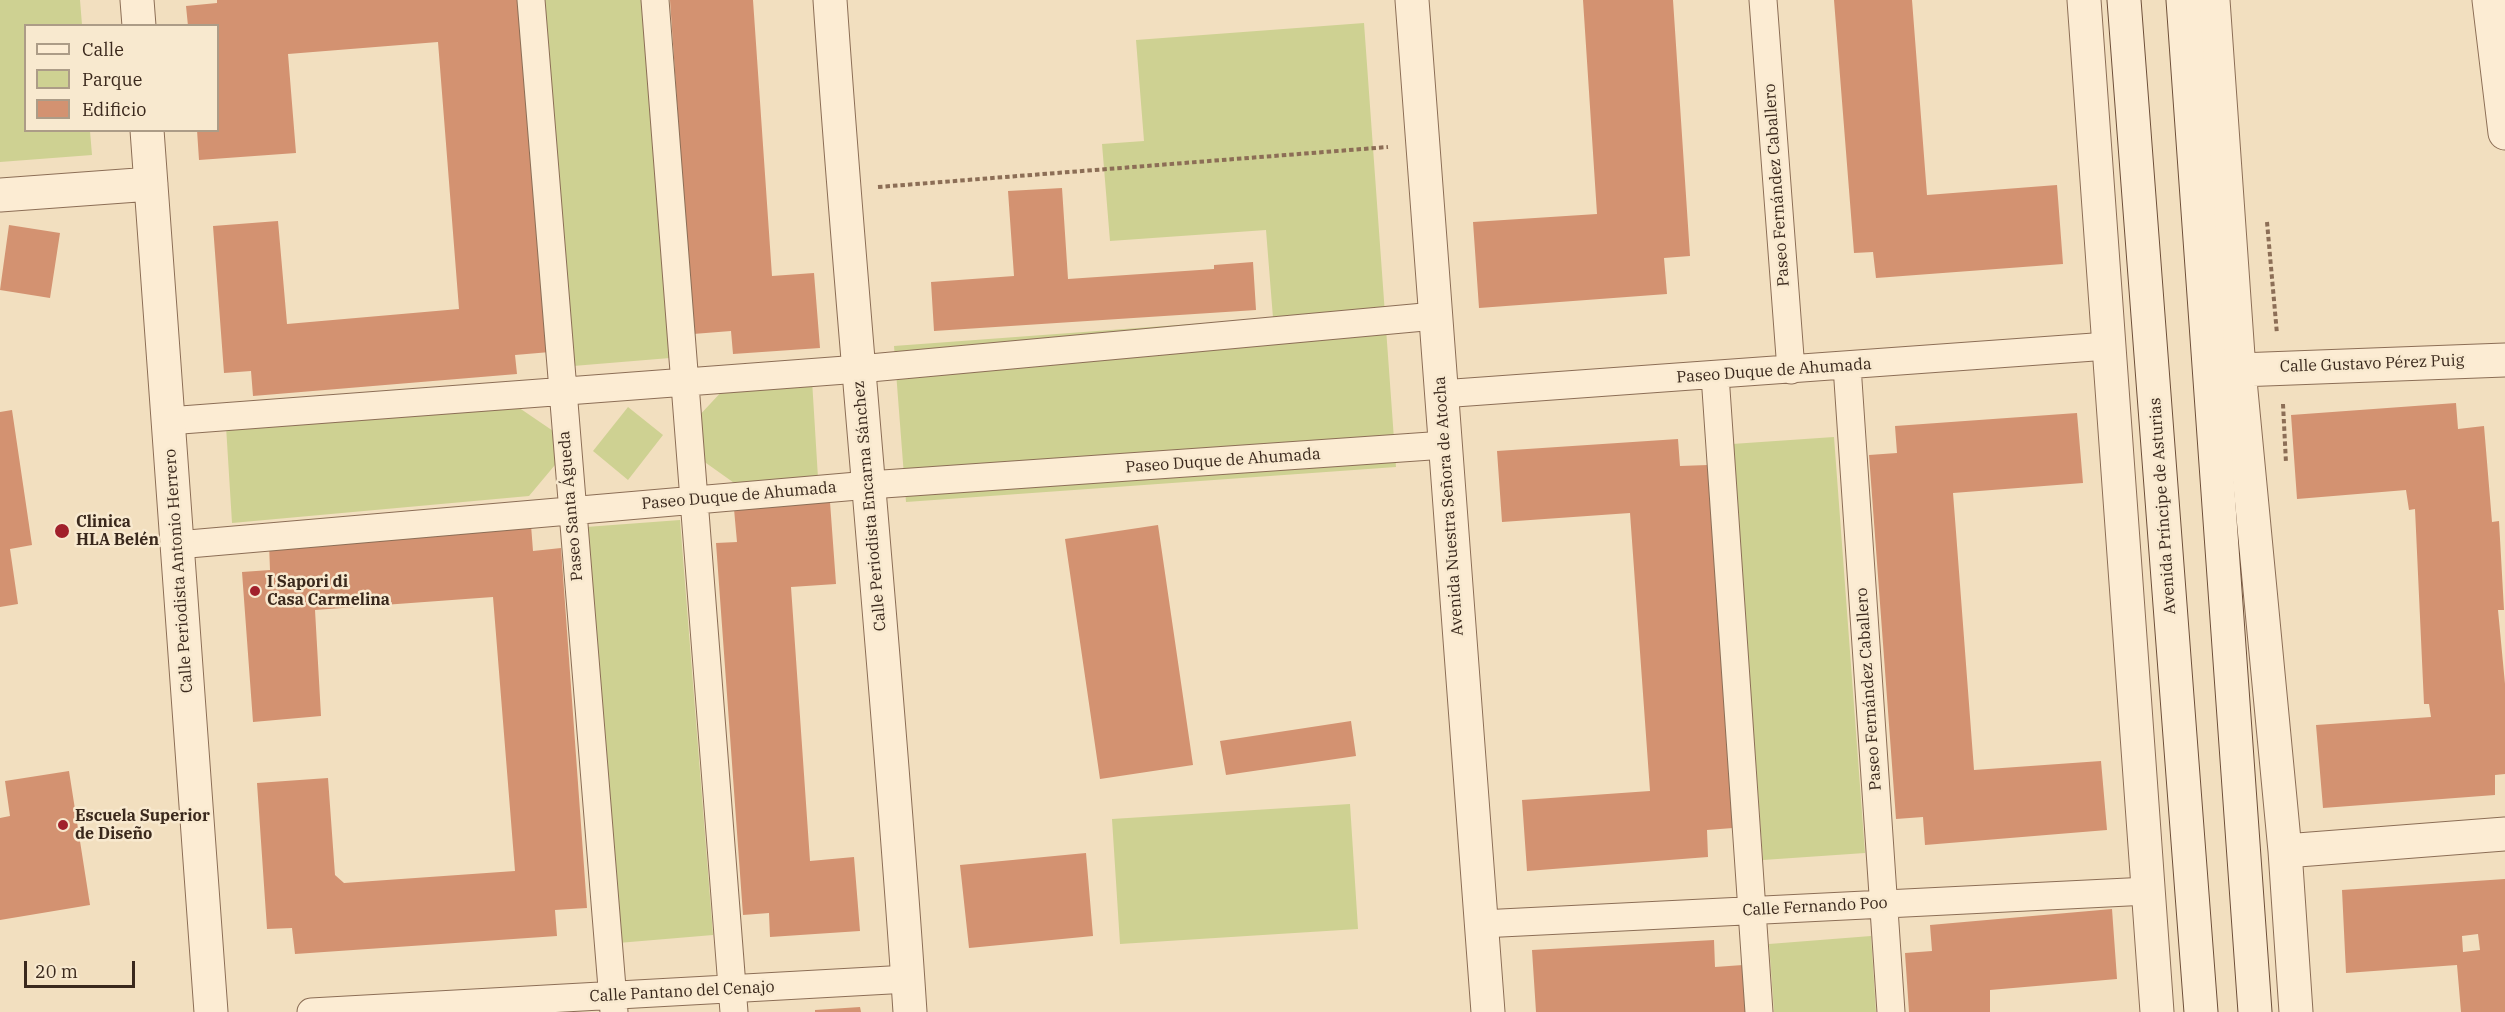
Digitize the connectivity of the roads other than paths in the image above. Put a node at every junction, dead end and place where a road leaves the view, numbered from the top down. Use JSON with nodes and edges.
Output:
{"nodes":[{"id":1,"x":137,"y":0,"type":"edge"},
{"id":2,"x":531,"y":0,"type":"edge"},
{"id":3,"x":655,"y":0,"type":"edge"},
{"id":4,"x":830,"y":0,"type":"edge"},
{"id":5,"x":1412,"y":0,"type":"edge"},
{"id":6,"x":1763,"y":0,"type":"edge"},
{"id":7,"x":2084,"y":0,"type":"edge"},
{"id":8,"x":2124,"y":0,"type":"edge"},
{"id":9,"x":2183,"y":0,"type":"edge"},
{"id":10,"x":2213,"y":0,"type":"edge"},
{"id":11,"x":2488,"y":0,"type":"edge"},
{"id":12,"x":139,"y":24,"type":"edge"},
{"id":13,"x":147,"y":132,"type":"edge"},
{"id":14,"x":2505,"y":132,"type":"edge"},
{"id":15,"x":152,"y":184,"type":"junction"},
{"id":16,"x":0,"y":195,"type":"edge"},
{"id":17,"x":1435,"y":316,"type":"junction"},
{"id":18,"x":2108,"y":346,"type":"junction"},
{"id":19,"x":2505,"y":360,"type":"edge"},
{"id":20,"x":1847,"y":366,"type":"junction"},
{"id":21,"x":859,"y":369,"type":"junction"},
{"id":22,"x":1791,"y":370,"type":"junction"},
{"id":23,"x":2239,"y":370,"type":"junction"},
{"id":24,"x":1714,"y":375,"type":"junction"},
{"id":25,"x":686,"y":383,"type":"junction"},
{"id":26,"x":562,"y":392,"type":"junction"},
{"id":27,"x":1440,"y":394,"type":"junction"},
{"id":28,"x":168,"y":421,"type":"junction"},
{"id":29,"x":1445,"y":445,"type":"junction"},
{"id":30,"x":869,"y":485,"type":"junction"},
{"id":31,"x":695,"y":500,"type":"junction"},
{"id":32,"x":571,"y":510,"type":"junction"},
{"id":33,"x":177,"y":544,"type":"junction"},
{"id":34,"x":2505,"y":834,"type":"edge"},
{"id":35,"x":2285,"y":851,"type":"junction"},
{"id":36,"x":2148,"y":891,"type":"junction"},
{"id":37,"x":1884,"y":903,"type":"junction"},
{"id":38,"x":1752,"y":910,"type":"junction"},
{"id":39,"x":1481,"y":924,"type":"junction"},
{"id":40,"x":908,"y":979,"type":"junction"},
{"id":41,"x":733,"y":1000,"type":"edge"},
{"id":42,"x":613,"y":1004,"type":"edge"},
{"id":43,"x":211,"y":1012,"type":"edge"},
{"id":44,"x":311,"y":1012,"type":"edge"},
{"id":45,"x":910,"y":1012,"type":"edge"},
{"id":46,"x":1488,"y":1012,"type":"edge"},
{"id":47,"x":1759,"y":1012,"type":"edge"},
{"id":48,"x":1892,"y":1012,"type":"edge"},
{"id":49,"x":2157,"y":1012,"type":"edge"},
{"id":50,"x":2201,"y":1012,"type":"edge"},
{"id":51,"x":2255,"y":1012,"type":"edge"},
{"id":52,"x":2296,"y":1012,"type":"edge"}],
"edges":[{"from":1,"to":12,"type":"street"},
{"from":2,"to":26,"type":"street","name":"Paseo Santa Águeda"},
{"from":3,"to":25,"type":"street"},
{"from":4,"to":21,"type":"street","name":"Calle Periodista Encarna Sánchez"},
{"from":5,"to":17,"type":"street","name":"Avenida Nuestra Señora de Atocha"},
{"from":6,"to":22,"type":"street","name":"Paseo Fernández Caballero"},
{"from":7,"to":18,"type":"street"},
{"from":8,"to":50,"type":"street","name":"Avenida Príncipe de Asturias"},
{"from":9,"to":51,"type":"street"},
{"from":10,"to":23,"type":"street"},
{"from":11,"to":14,"type":"street"},
{"from":13,"to":15,"type":"street","name":"Calle Periodista Antonio Herrero"},
{"from":15,"to":16,"type":"street"},
{"from":15,"to":28,"type":"street","name":"Calle Periodista Antonio Herrero"},
{"from":17,"to":21,"type":"street"},
{"from":17,"to":27,"type":"street","name":"Avenida Nuestra Señora de Atocha"},
{"from":18,"to":20,"type":"street","name":"Paseo Duque de Ahumada"},
{"from":18,"to":36,"type":"street"},
{"from":19,"to":23,"type":"street","name":"Calle Gustavo Pérez Puig"},
{"from":20,"to":22,"type":"street","name":"Paseo Duque de Ahumada"},
{"from":20,"to":37,"type":"street","name":"Paseo Fernández Caballero"},
{"from":21,"to":25,"type":"street"},
{"from":21,"to":30,"type":"street","name":"Calle Periodista Encarna Sánchez"},
{"from":22,"to":24,"type":"street","name":"Paseo Duque de Ahumada"},
{"from":23,"to":35,"type":"street"},
{"from":24,"to":27,"type":"street","name":"Paseo Duque de Ahumada"},
{"from":24,"to":38,"type":"street"},
{"from":25,"to":26,"type":"street"},
{"from":25,"to":31,"type":"street"},
{"from":26,"to":28,"type":"street"},
{"from":26,"to":32,"type":"street","name":"Paseo Santa Águeda"},
{"from":27,"to":29,"type":"street","name":"Avenida Nuestra Señora de Atocha"},
{"from":28,"to":33,"type":"street","name":"Calle Periodista Antonio Herrero"},
{"from":29,"to":30,"type":"street","name":"Paseo Duque de Ahumada"},
{"from":29,"to":39,"type":"street","name":"Avenida Nuestra Señora de Atocha"},
{"from":30,"to":31,"type":"street","name":"Paseo Duque de Ahumada"},
{"from":30,"to":40,"type":"street","name":"Calle Periodista Encarna Sánchez"},
{"from":31,"to":32,"type":"street","name":"Paseo Duque de Ahumada"},
{"from":31,"to":41,"type":"street"},
{"from":32,"to":33,"type":"street","name":"Paseo Duque de Ahumada"},
{"from":32,"to":42,"type":"street","name":"Paseo Santa Águeda"},
{"from":33,"to":43,"type":"street","name":"Calle Periodista Antonio Herrero"},
{"from":34,"to":35,"type":"street"},
{"from":35,"to":52,"type":"street"},
{"from":36,"to":37,"type":"street","name":"Calle Fernando Poo"},
{"from":36,"to":49,"type":"street"},
{"from":37,"to":38,"type":"street","name":"Calle Fernando Poo"},
{"from":37,"to":48,"type":"street","name":"Paseo Fernández Caballero"},
{"from":38,"to":39,"type":"street","name":"Calle Fernando Poo"},
{"from":38,"to":47,"type":"street"},
{"from":39,"to":46,"type":"street","name":"Avenida Nuestra Señora de Atocha"},
{"from":40,"to":41,"type":"street","name":"Calle Pantano del Cenajo"},
{"from":40,"to":45,"type":"street","name":"Calle Periodista Encarna Sánchez"},
{"from":41,"to":42,"type":"street","name":"Calle Pantano del Cenajo"},
{"from":42,"to":44,"type":"street","name":"Calle Pantano del Cenajo"}]}
